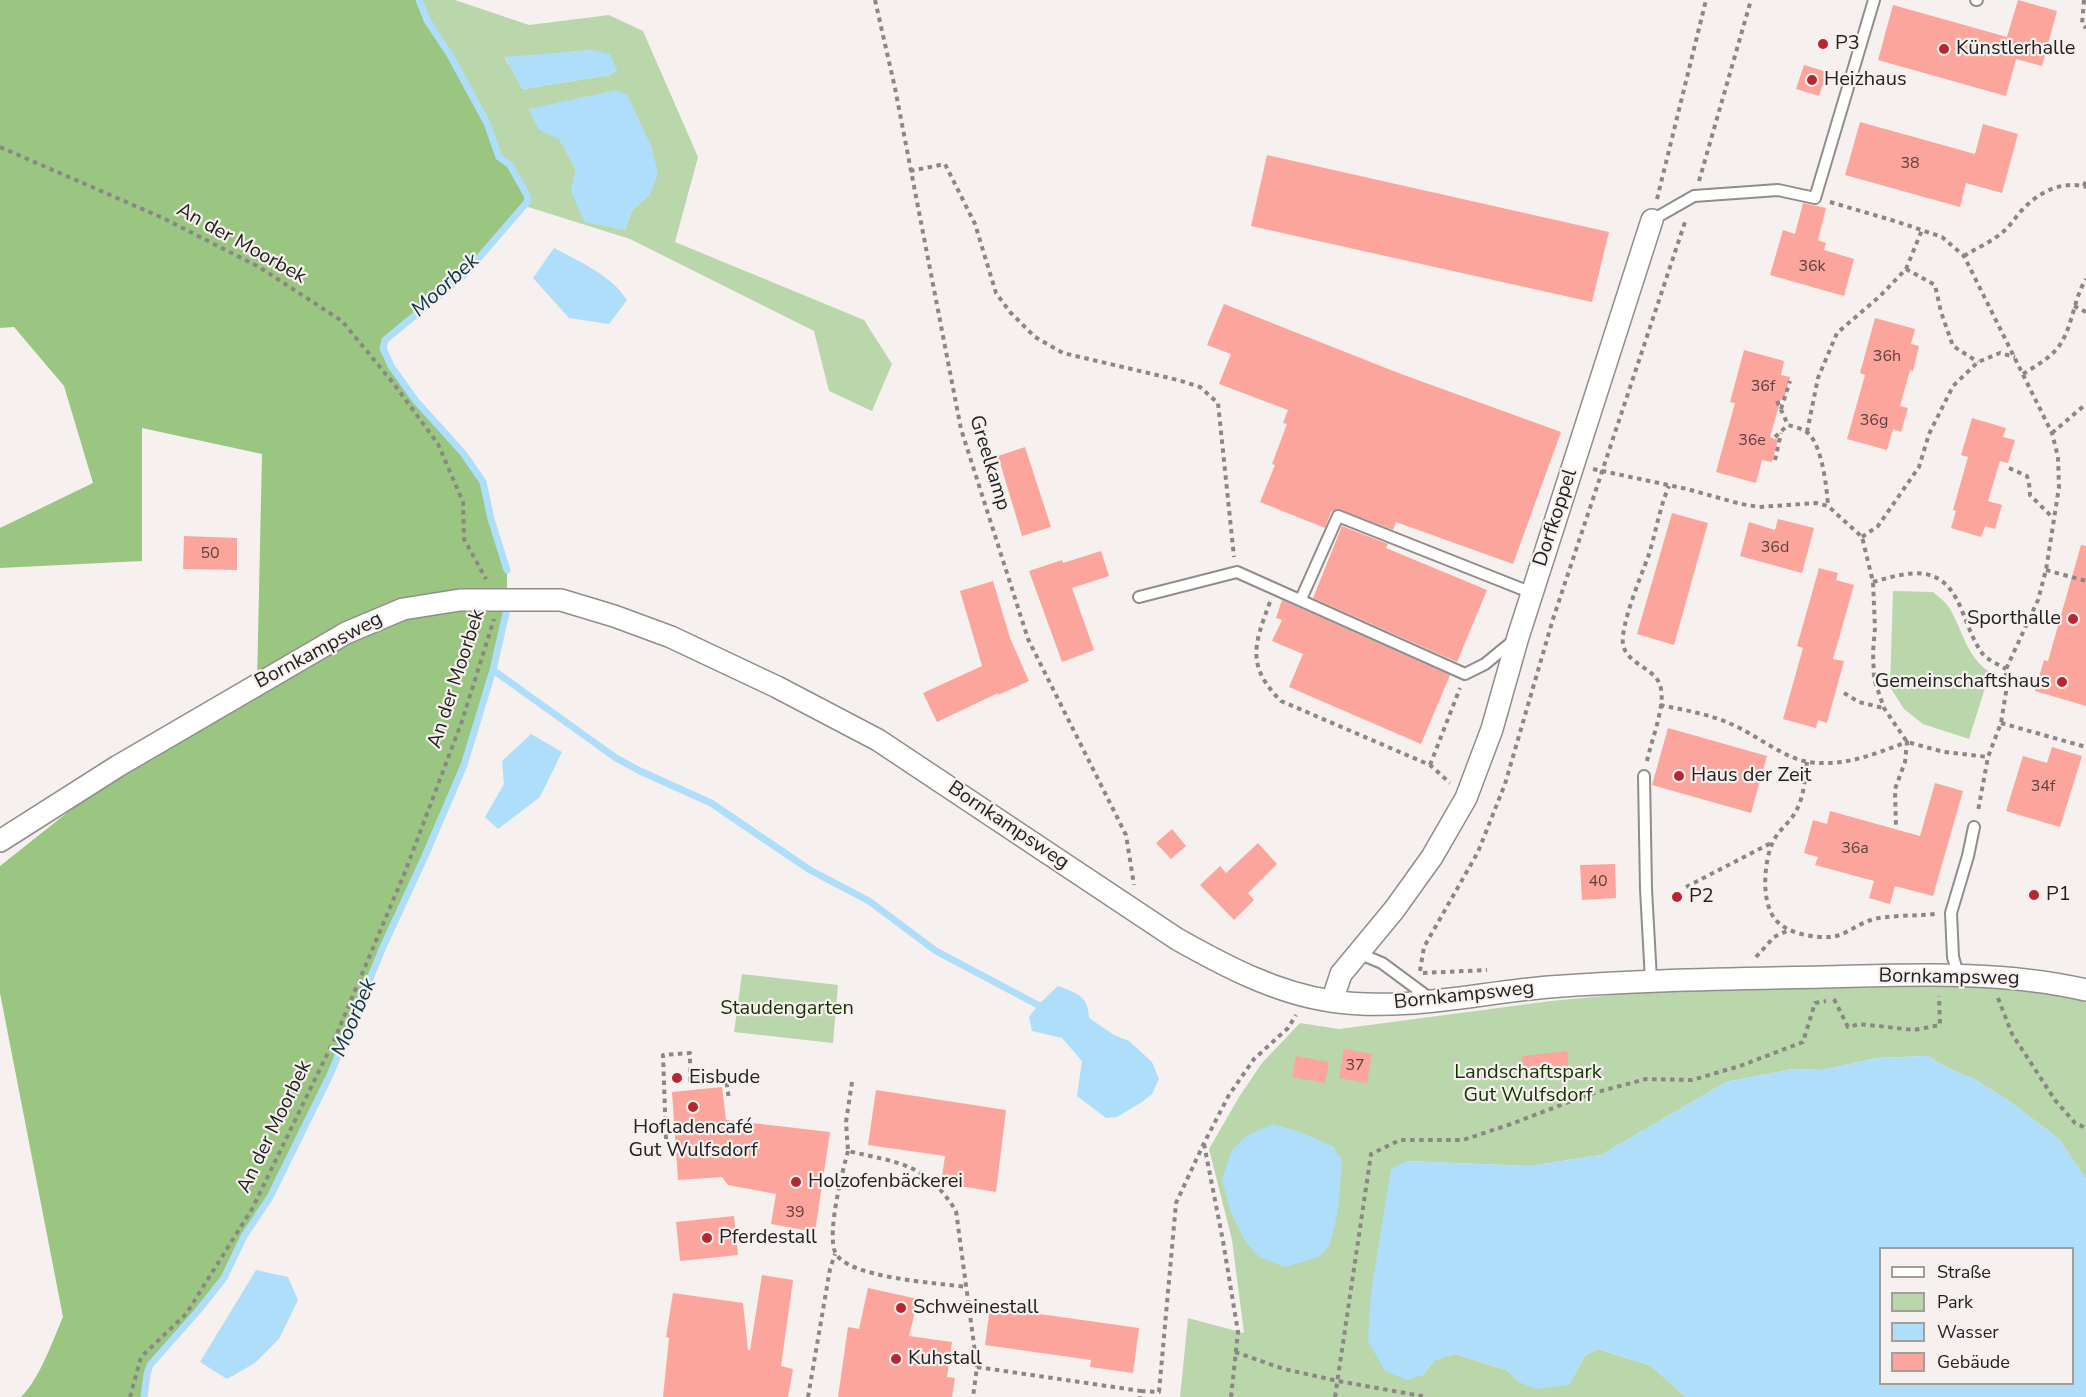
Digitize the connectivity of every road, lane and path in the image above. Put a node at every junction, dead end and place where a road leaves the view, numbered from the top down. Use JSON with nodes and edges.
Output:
{"nodes":[{"id":1,"x":875,"y":0,"type":"edge"},
{"id":2,"x":1707,"y":0,"type":"edge"},
{"id":3,"x":1751,"y":0,"type":"edge"},
{"id":4,"x":1874,"y":0,"type":"edge"},
{"id":5,"x":2084,"y":0,"type":"edge"},
{"id":6,"x":2086,"y":28,"type":"edge"},
{"id":7,"x":0,"y":147,"type":"edge"},
{"id":8,"x":910,"y":171,"type":"junction"},
{"id":9,"x":2086,"y":180,"type":"edge"},
{"id":10,"x":2085,"y":186,"type":"edge"},
{"id":11,"x":1694,"y":196,"type":"junction"},
{"id":12,"x":1815,"y":198,"type":"junction"},
{"id":13,"x":1652,"y":220,"type":"junction"},
{"id":14,"x":1922,"y":230,"type":"junction"},
{"id":15,"x":1964,"y":256,"type":"junction"},
{"id":16,"x":1906,"y":269,"type":"junction"},
{"id":17,"x":2086,"y":279,"type":"edge"},
{"id":18,"x":2074,"y":306,"type":"junction"},
{"id":19,"x":2086,"y":312,"type":"edge"},
{"id":20,"x":2015,"y":357,"type":"junction"},
{"id":21,"x":1978,"y":362,"type":"junction"},
{"id":22,"x":2023,"y":374,"type":"junction"},
{"id":23,"x":1790,"y":381,"type":"dead end"},
{"id":24,"x":1777,"y":401,"type":"dead end"},
{"id":25,"x":2086,"y":404,"type":"edge"},
{"id":26,"x":1781,"y":410,"type":"junction"},
{"id":27,"x":1788,"y":425,"type":"junction"},
{"id":28,"x":1807,"y":432,"type":"junction"},
{"id":29,"x":1781,"y":433,"type":"junction"},
{"id":30,"x":2052,"y":433,"type":"junction"},
{"id":31,"x":1775,"y":437,"type":"dead end"},
{"id":32,"x":1775,"y":460,"type":"dead end"},
{"id":33,"x":1573,"y":465,"type":"junction"},
{"id":34,"x":2009,"y":468,"type":"dead end"},
{"id":35,"x":1602,"y":471,"type":"junction"},
{"id":36,"x":1669,"y":486,"type":"junction"},
{"id":37,"x":1828,"y":506,"type":"junction"},
{"id":38,"x":2054,"y":519,"type":"junction"},
{"id":39,"x":1862,"y":537,"type":"junction"},
{"id":40,"x":2046,"y":570,"type":"junction"},
{"id":41,"x":1237,"y":572,"type":"junction"},
{"id":42,"x":2086,"y":581,"type":"edge"},
{"id":43,"x":1873,"y":582,"type":"junction"},
{"id":44,"x":1275,"y":589,"type":"junction"},
{"id":45,"x":1532,"y":592,"type":"junction"},
{"id":46,"x":1139,"y":597,"type":"dead end"},
{"id":47,"x":497,"y":599,"type":"junction"},
{"id":48,"x":1301,"y":600,"type":"junction"},
{"id":49,"x":1518,"y":637,"type":"junction"},
{"id":50,"x":2006,"y":669,"type":"junction"},
{"id":51,"x":1465,"y":674,"type":"junction"},
{"id":52,"x":1844,"y":693,"type":"dead end"},
{"id":53,"x":1660,"y":705,"type":"junction"},
{"id":54,"x":1884,"y":708,"type":"junction"},
{"id":55,"x":2001,"y":723,"type":"junction"},
{"id":56,"x":1907,"y":742,"type":"junction"},
{"id":57,"x":2086,"y":747,"type":"edge"},
{"id":58,"x":1988,"y":757,"type":"junction"},
{"id":59,"x":1807,"y":762,"type":"junction"},
{"id":60,"x":1430,"y":765,"type":"junction"},
{"id":61,"x":1644,"y":776,"type":"joint"},
{"id":62,"x":1466,"y":798,"type":"junction"},
{"id":63,"x":1974,"y":827,"type":"joint"},
{"id":64,"x":1896,"y":829,"type":"dead end"},
{"id":65,"x":0,"y":841,"type":"edge"},
{"id":66,"x":1772,"y":843,"type":"junction"},
{"id":67,"x":1686,"y":886,"type":"dead end"},
{"id":68,"x":1138,"y":913,"type":"junction"},
{"id":69,"x":1951,"y":913,"type":"junction"},
{"id":70,"x":1790,"y":930,"type":"junction"},
{"id":71,"x":1358,"y":953,"type":"junction"},
{"id":72,"x":1751,"y":962,"type":"dead end"},
{"id":73,"x":1420,"y":973,"type":"dead end"},
{"id":74,"x":1958,"y":974,"type":"junction"},
{"id":75,"x":1651,"y":981,"type":"junction"},
{"id":76,"x":2086,"y":990,"type":"edge"},
{"id":77,"x":1995,"y":993,"type":"dead end"},
{"id":78,"x":1939,"y":994,"type":"dead end"},
{"id":79,"x":1308,"y":997,"type":"junction"},
{"id":80,"x":1432,"y":1000,"type":"junction"},
{"id":81,"x":1332,"y":1001,"type":"junction"},
{"id":82,"x":852,"y":1082,"type":"dead end"},
{"id":83,"x":729,"y":1100,"type":"dead end"},
{"id":84,"x":2086,"y":1128,"type":"edge"},
{"id":85,"x":666,"y":1139,"type":"dead end"},
{"id":86,"x":1203,"y":1143,"type":"junction"},
{"id":87,"x":848,"y":1151,"type":"junction"},
{"id":88,"x":836,"y":1253,"type":"junction"},
{"id":89,"x":966,"y":1287,"type":"junction"},
{"id":90,"x":1235,"y":1352,"type":"junction"},
{"id":91,"x":976,"y":1367,"type":"junction"},
{"id":92,"x":1338,"y":1381,"type":"junction"},
{"id":93,"x":1141,"y":1394,"type":"edge"},
{"id":94,"x":130,"y":1397,"type":"edge"},
{"id":95,"x":808,"y":1397,"type":"edge"},
{"id":96,"x":973,"y":1397,"type":"edge"},
{"id":97,"x":1231,"y":1397,"type":"edge"},
{"id":98,"x":1335,"y":1397,"type":"edge"},
{"id":99,"x":1427,"y":1397,"type":"edge"}],
"edges":[{"from":1,"to":8,"type":"path","name":"Greelkamp"},
{"from":2,"to":13,"type":"path"},
{"from":3,"to":11,"type":"path"},
{"from":4,"to":12,"type":"lane"},
{"from":5,"to":6,"type":"path"},
{"from":7,"to":47,"type":"path","name":"An der Moorbek"},
{"from":8,"to":41,"type":"path"},
{"from":8,"to":68,"type":"path","name":"Greelkamp"},
{"from":9,"to":10,"type":"path"},
{"from":10,"to":15,"type":"path"},
{"from":11,"to":12,"type":"lane"},
{"from":11,"to":13,"type":"lane"},
{"from":11,"to":35,"type":"path"},
{"from":12,"to":14,"type":"path"},
{"from":13,"to":33,"type":"street","name":"Dorfkoppel"},
{"from":14,"to":15,"type":"path"},
{"from":14,"to":16,"type":"path"},
{"from":15,"to":20,"type":"path"},
{"from":16,"to":21,"type":"path"},
{"from":16,"to":28,"type":"path"},
{"from":17,"to":18,"type":"path"},
{"from":18,"to":19,"type":"path"},
{"from":18,"to":22,"type":"path"},
{"from":20,"to":21,"type":"path"},
{"from":20,"to":22,"type":"path"},
{"from":21,"to":39,"type":"path"},
{"from":22,"to":30,"type":"path"},
{"from":23,"to":26,"type":"path"},
{"from":24,"to":26,"type":"path"},
{"from":25,"to":30,"type":"path"},
{"from":26,"to":27,"type":"path"},
{"from":27,"to":28,"type":"path"},
{"from":27,"to":29,"type":"path"},
{"from":28,"to":37,"type":"path"},
{"from":29,"to":31,"type":"path"},
{"from":29,"to":32,"type":"path"},
{"from":30,"to":38,"type":"path"},
{"from":33,"to":35,"type":"path"},
{"from":33,"to":45,"type":"street","name":"Dorfkoppel"},
{"from":34,"to":38,"type":"path"},
{"from":35,"to":36,"type":"path"},
{"from":35,"to":73,"type":"path"},
{"from":36,"to":37,"type":"path"},
{"from":36,"to":53,"type":"path"},
{"from":37,"to":39,"type":"path"},
{"from":38,"to":40,"type":"path"},
{"from":39,"to":43,"type":"path"},
{"from":40,"to":42,"type":"path"},
{"from":40,"to":50,"type":"path"},
{"from":41,"to":44,"type":"lane"},
{"from":41,"to":46,"type":"lane"},
{"from":43,"to":50,"type":"path"},
{"from":43,"to":54,"type":"path"},
{"from":44,"to":48,"type":"lane"},
{"from":44,"to":60,"type":"path"},
{"from":45,"to":48,"type":"lane"},
{"from":45,"to":49,"type":"street","name":"Dorfkoppel"},
{"from":47,"to":65,"type":"street","name":"Bornkampsweg"},
{"from":47,"to":68,"type":"street","name":"Bornkampsweg"},
{"from":47,"to":94,"type":"path","name":"An der Moorbek"},
{"from":48,"to":51,"type":"lane"},
{"from":49,"to":51,"type":"lane"},
{"from":49,"to":62,"type":"street","name":"Dorfkoppel"},
{"from":50,"to":55,"type":"path"},
{"from":51,"to":60,"type":"path"},
{"from":52,"to":54,"type":"path"},
{"from":53,"to":59,"type":"path"},
{"from":53,"to":61,"type":"path"},
{"from":54,"to":56,"type":"path"},
{"from":55,"to":57,"type":"path"},
{"from":55,"to":58,"type":"path"},
{"from":56,"to":58,"type":"path"},
{"from":56,"to":59,"type":"path"},
{"from":56,"to":64,"type":"path"},
{"from":58,"to":63,"type":"path"},
{"from":59,"to":66,"type":"path"},
{"from":60,"to":62,"type":"path"},
{"from":61,"to":75,"type":"lane"},
{"from":62,"to":71,"type":"street","name":"Dorfkoppel"},
{"from":63,"to":69,"type":"lane"},
{"from":66,"to":67,"type":"path"},
{"from":66,"to":70,"type":"path"},
{"from":68,"to":79,"type":"street","name":"Bornkampsweg"},
{"from":69,"to":70,"type":"path"},
{"from":69,"to":74,"type":"lane"},
{"from":70,"to":72,"type":"path"},
{"from":71,"to":80,"type":"lane"},
{"from":71,"to":81,"type":"street","name":"Dorfkoppel"},
{"from":74,"to":75,"type":"street","name":"Bornkampsweg"},
{"from":74,"to":76,"type":"street","name":"Bornkampsweg"},
{"from":75,"to":80,"type":"street","name":"Bornkampsweg"},
{"from":77,"to":84,"type":"path"},
{"from":78,"to":92,"type":"path"},
{"from":79,"to":81,"type":"street","name":"Bornkampsweg"},
{"from":79,"to":86,"type":"path"},
{"from":80,"to":81,"type":"street","name":"Bornkampsweg"},
{"from":82,"to":87,"type":"path"},
{"from":83,"to":85,"type":"path"},
{"from":86,"to":90,"type":"path"},
{"from":86,"to":93,"type":"path"},
{"from":87,"to":88,"type":"path"},
{"from":87,"to":89,"type":"path"},
{"from":88,"to":89,"type":"path"},
{"from":88,"to":95,"type":"path"},
{"from":89,"to":91,"type":"path"},
{"from":90,"to":92,"type":"path"},
{"from":90,"to":97,"type":"path"},
{"from":91,"to":93,"type":"path"},
{"from":91,"to":96,"type":"path"},
{"from":92,"to":98,"type":"path"},
{"from":92,"to":99,"type":"path"}]}
